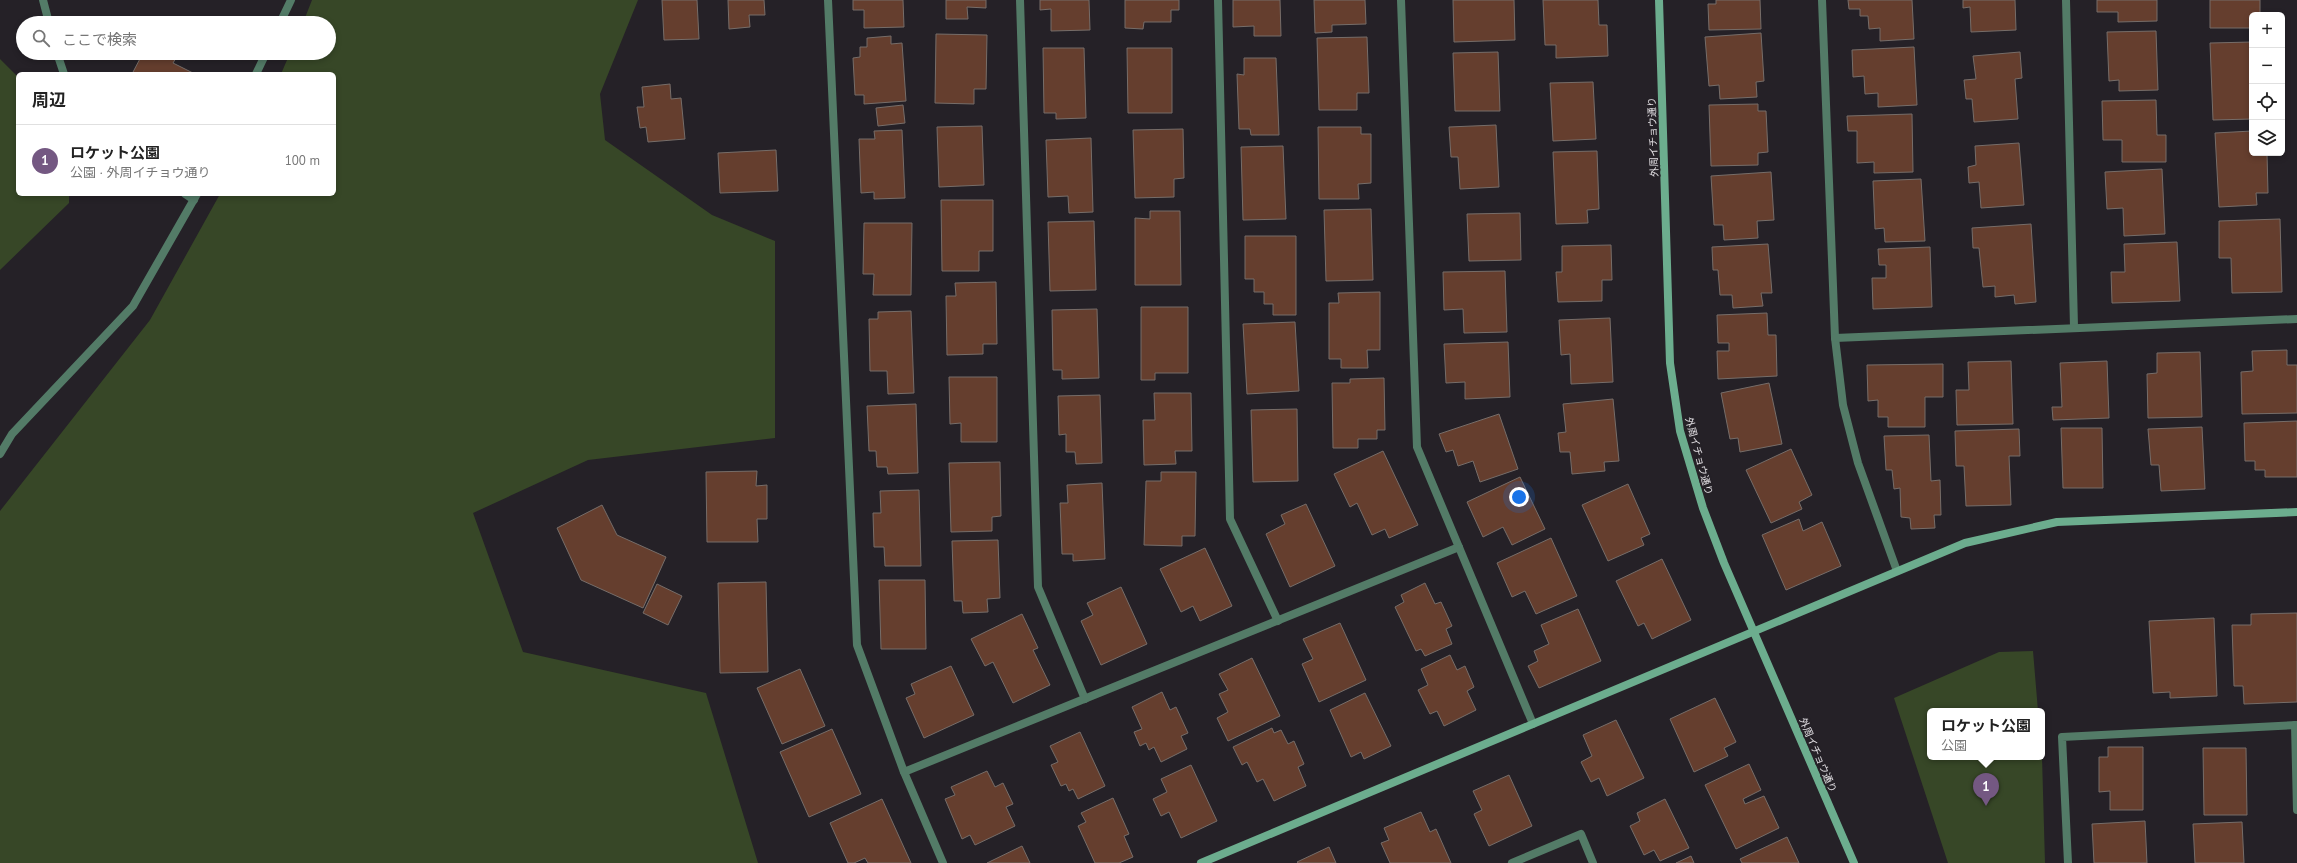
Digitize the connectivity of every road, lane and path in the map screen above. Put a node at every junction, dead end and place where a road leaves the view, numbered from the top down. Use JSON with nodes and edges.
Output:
{"nodes":[{"id":1,"x":43,"y":0,"type":"edge"},
{"id":2,"x":291,"y":0,"type":"edge"},
{"id":3,"x":828,"y":0,"type":"edge"},
{"id":4,"x":1020,"y":0,"type":"edge"},
{"id":5,"x":1218,"y":0,"type":"edge"},
{"id":6,"x":1401,"y":0,"type":"edge"},
{"id":7,"x":1659,"y":0,"type":"edge"},
{"id":8,"x":1822,"y":0,"type":"edge"},
{"id":9,"x":2066,"y":0,"type":"edge"},
{"id":10,"x":47,"y":16,"type":"edge"},
{"id":11,"x":283,"y":16,"type":"edge"},
{"id":12,"x":59,"y":60,"type":"edge"},
{"id":13,"x":263,"y":60,"type":"edge"},
{"id":14,"x":63,"y":72,"type":"edge"},
{"id":15,"x":257,"y":72,"type":"edge"},
{"id":16,"x":195,"y":197,"type":"edge"},
{"id":17,"x":2297,"y":319,"type":"edge"},
{"id":18,"x":2074,"y":327,"type":"junction"},
{"id":19,"x":1835,"y":338,"type":"junction"},
{"id":20,"x":0,"y":454,"type":"edge"},
{"id":21,"x":2297,"y":512,"type":"edge"},
{"id":22,"x":1459,"y":547,"type":"junction"},
{"id":23,"x":1896,"y":572,"type":"junction"},
{"id":24,"x":1278,"y":621,"type":"junction"},
{"id":25,"x":1754,"y":632,"type":"junction"},
{"id":26,"x":1085,"y":699,"type":"junction"},
{"id":27,"x":1533,"y":724,"type":"junction"},
{"id":28,"x":2296,"y":725,"type":"edge"},
{"id":29,"x":904,"y":772,"type":"junction"},
{"id":30,"x":2297,"y":810,"type":"edge"},
{"id":31,"x":943,"y":863,"type":"edge"},
{"id":32,"x":1201,"y":863,"type":"edge"},
{"id":33,"x":1512,"y":863,"type":"edge"},
{"id":34,"x":1593,"y":863,"type":"edge"},
{"id":35,"x":1854,"y":863,"type":"edge"},
{"id":36,"x":2068,"y":863,"type":"edge"}],
"edges":[{"from":1,"to":10,"type":"street"},
{"from":2,"to":11,"type":"street"},
{"from":3,"to":29,"type":"street"},
{"from":4,"to":26,"type":"street"},
{"from":5,"to":24,"type":"street"},
{"from":6,"to":22,"type":"street"},
{"from":7,"to":25,"type":"street","name":"外周イチョウ通り"},
{"from":8,"to":19,"type":"street"},
{"from":9,"to":18,"type":"street"},
{"from":12,"to":14,"type":"street"},
{"from":13,"to":15,"type":"street"},
{"from":16,"to":20,"type":"street"},
{"from":17,"to":18,"type":"street"},
{"from":18,"to":19,"type":"street"},
{"from":19,"to":23,"type":"street"},
{"from":21,"to":23,"type":"street"},
{"from":22,"to":24,"type":"street"},
{"from":22,"to":27,"type":"street"},
{"from":23,"to":25,"type":"street"},
{"from":24,"to":26,"type":"street"},
{"from":25,"to":27,"type":"street"},
{"from":25,"to":35,"type":"street","name":"外周イチョウ通り"},
{"from":26,"to":29,"type":"street"},
{"from":27,"to":32,"type":"street"},
{"from":28,"to":30,"type":"street"},
{"from":28,"to":36,"type":"street"},
{"from":29,"to":31,"type":"street"},
{"from":33,"to":34,"type":"street"}]}
